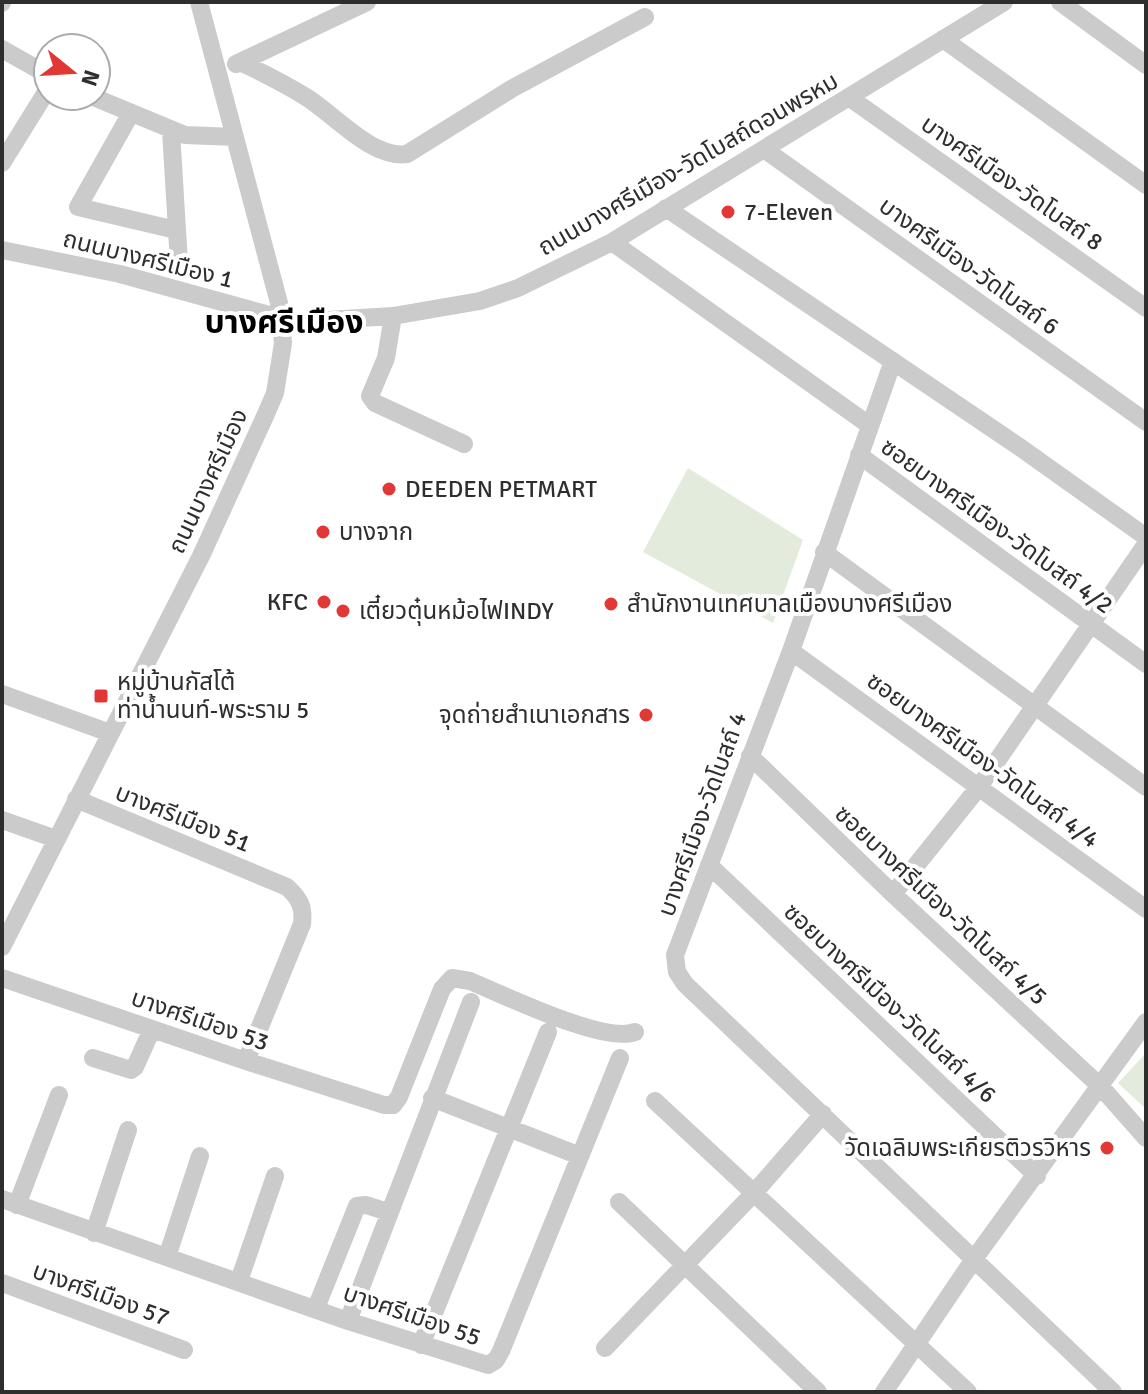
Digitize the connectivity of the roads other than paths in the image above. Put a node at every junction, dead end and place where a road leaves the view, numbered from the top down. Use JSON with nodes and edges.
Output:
{"nodes":[{"id":1,"x":199,"y":2,"type":"edge"},
{"id":2,"x":367,"y":2,"type":"edge"},
{"id":3,"x":1004,"y":2,"type":"edge"},
{"id":4,"x":1060,"y":2,"type":"edge"},
{"id":5,"x":981,"y":8,"type":"edge"},
{"id":6,"x":645,"y":17,"type":"dead end"},
{"id":7,"x":943,"y":39,"type":"junction"},
{"id":8,"x":2,"y":49,"type":"edge"},
{"id":9,"x":240,"y":62,"type":"junction"},
{"id":10,"x":1146,"y":65,"type":"edge"},
{"id":11,"x":32,"y":66,"type":"edge"},
{"id":12,"x":219,"y":72,"type":"junction"},
{"id":13,"x":850,"y":98,"type":"junction"},
{"id":14,"x":112,"y":105,"type":"edge"},
{"id":15,"x":34,"y":112,"type":"edge"},
{"id":16,"x":131,"y":113,"type":"junction"},
{"id":17,"x":171,"y":131,"type":"junction"},
{"id":18,"x":235,"y":137,"type":"junction"},
{"id":19,"x":764,"y":149,"type":"junction"},
{"id":20,"x":2,"y":163,"type":"edge"},
{"id":21,"x":1146,"y":185,"type":"edge"},
{"id":22,"x":666,"y":208,"type":"junction"},
{"id":23,"x":176,"y":230,"type":"junction"},
{"id":24,"x":612,"y":242,"type":"junction"},
{"id":25,"x":2,"y":250,"type":"edge"},
{"id":26,"x":179,"y":263,"type":"dead end"},
{"id":27,"x":1146,"y":308,"type":"edge"},
{"id":28,"x":393,"y":316,"type":"junction"},
{"id":29,"x":281,"y":320,"type":"junction"},
{"id":30,"x":893,"y":361,"type":"junction"},
{"id":31,"x":1146,"y":422,"type":"edge"},
{"id":32,"x":869,"y":425,"type":"junction"},
{"id":33,"x":464,"y":444,"type":"dead end"},
{"id":34,"x":859,"y":455,"type":"junction"},
{"id":35,"x":1146,"y":537,"type":"edge"},
{"id":36,"x":1146,"y":544,"type":"edge"},
{"id":37,"x":824,"y":552,"type":"junction"},
{"id":38,"x":1092,"y":625,"type":"junction"},
{"id":39,"x":791,"y":651,"type":"junction"},
{"id":40,"x":1146,"y":664,"type":"edge"},
{"id":41,"x":2,"y":694,"type":"edge"},
{"id":42,"x":1034,"y":705,"type":"junction"},
{"id":43,"x":110,"y":733,"type":"junction"},
{"id":44,"x":750,"y":756,"type":"junction"},
{"id":45,"x":979,"y":787,"type":"junction"},
{"id":46,"x":1146,"y":787,"type":"edge"},
{"id":47,"x":76,"y":799,"type":"junction"},
{"id":48,"x":2,"y":820,"type":"edge"},
{"id":49,"x":56,"y":839,"type":"junction"},
{"id":50,"x":709,"y":865,"type":"junction"},
{"id":51,"x":893,"y":894,"type":"junction"},
{"id":52,"x":1146,"y":909,"type":"edge"},
{"id":53,"x":8,"y":918,"type":"edge"},
{"id":54,"x":2,"y":947,"type":"edge"},
{"id":55,"x":2,"y":978,"type":"edge"},
{"id":56,"x":471,"y":1002,"type":"dead end"},
{"id":57,"x":1146,"y":1022,"type":"edge"},
{"id":58,"x":152,"y":1029,"type":"junction"},
{"id":59,"x":548,"y":1032,"type":"dead end"},
{"id":60,"x":635,"y":1032,"type":"dead end"},
{"id":61,"x":93,"y":1058,"type":"dead end"},
{"id":62,"x":620,"y":1058,"type":"dead end"},
{"id":63,"x":246,"y":1061,"type":"junction"},
{"id":64,"x":1101,"y":1087,"type":"junction"},
{"id":65,"x":59,"y":1095,"type":"dead end"},
{"id":66,"x":432,"y":1098,"type":"junction"},
{"id":67,"x":655,"y":1101,"type":"dead end"},
{"id":68,"x":823,"y":1114,"type":"junction"},
{"id":69,"x":510,"y":1127,"type":"junction"},
{"id":70,"x":128,"y":1130,"type":"dead end"},
{"id":71,"x":1146,"y":1138,"type":"edge"},
{"id":72,"x":200,"y":1156,"type":"dead end"},
{"id":73,"x":580,"y":1156,"type":"junction"},
{"id":74,"x":275,"y":1176,"type":"dead end"},
{"id":75,"x":1037,"y":1176,"type":"junction"},
{"id":76,"x":753,"y":1194,"type":"junction"},
{"id":77,"x":10,"y":1202,"type":"edge"},
{"id":78,"x":619,"y":1202,"type":"dead end"},
{"id":79,"x":388,"y":1212,"type":"junction"},
{"id":80,"x":94,"y":1233,"type":"junction"},
{"id":81,"x":167,"y":1257,"type":"junction"},
{"id":82,"x":974,"y":1259,"type":"junction"},
{"id":83,"x":684,"y":1264,"type":"junction"},
{"id":84,"x":239,"y":1281,"type":"junction"},
{"id":85,"x":2,"y":1283,"type":"edge"},
{"id":86,"x":316,"y":1308,"type":"junction"},
{"id":87,"x":348,"y":1321,"type":"junction"},
{"id":88,"x":916,"y":1344,"type":"junction"},
{"id":89,"x":421,"y":1345,"type":"junction"},
{"id":90,"x":605,"y":1348,"type":"dead end"},
{"id":91,"x":184,"y":1350,"type":"dead end"},
{"id":92,"x":818,"y":1392,"type":"edge"},
{"id":93,"x":884,"y":1392,"type":"edge"},
{"id":94,"x":968,"y":1392,"type":"edge"},
{"id":95,"x":1113,"y":1392,"type":"edge"}],
"edges":[{"from":1,"to":12,"type":"street","name":"ถนนบางศรีเมือง"},
{"from":2,"to":9,"type":"street"},
{"from":3,"to":5,"type":"street","name":"ถนนบางศรีเมือง-วัดโบสถ์ดอนพรหม"},
{"from":4,"to":10,"type":"street"},
{"from":5,"to":7,"type":"street","name":"ถนนบางศรีเมือง-วัดโบสถ์ดอนพรหม"},
{"from":6,"to":9,"type":"street"},
{"from":7,"to":13,"type":"street","name":"ถนนบางศรีเมือง-วัดโบสถ์ดอนพรหม"},
{"from":7,"to":21,"type":"street"},
{"from":8,"to":11,"type":"street"},
{"from":9,"to":12,"type":"street"},
{"from":12,"to":18,"type":"street","name":"ถนนบางศรีเมือง"},
{"from":13,"to":19,"type":"street","name":"ถนนบางศรีเมือง-วัดโบสถ์ดอนพรหม"},
{"from":13,"to":27,"type":"street","name":"บางศรีเมือง-วัดโบสถ์ 8"},
{"from":14,"to":16,"type":"street"},
{"from":15,"to":20,"type":"street"},
{"from":16,"to":17,"type":"street"},
{"from":16,"to":23,"type":"street"},
{"from":17,"to":18,"type":"street"},
{"from":17,"to":23,"type":"street"},
{"from":18,"to":29,"type":"street","name":"ถนนบางศรีเมือง"},
{"from":19,"to":22,"type":"street","name":"ถนนบางศรีเมือง-วัดโบสถ์ดอนพรหม"},
{"from":19,"to":31,"type":"street","name":"บางศรีเมือง-วัดโบสถ์ 6"},
{"from":22,"to":24,"type":"street","name":"ถนนบางศรีเมือง-วัดโบสถ์ดอนพรหม"},
{"from":22,"to":30,"type":"street"},
{"from":23,"to":26,"type":"street"},
{"from":24,"to":28,"type":"street","name":"ถนนบางศรีเมือง-วัดโบสถ์ดอนพรหม"},
{"from":24,"to":32,"type":"street"},
{"from":25,"to":29,"type":"street","name":"ถนนบางศรีเมือง 1"},
{"from":28,"to":29,"type":"street","name":"ถนนบางศรีเมือง-วัดโบสถ์ดอนพรหม"},
{"from":28,"to":33,"type":"street"},
{"from":29,"to":43,"type":"street","name":"ถนนบางศรีเมือง"},
{"from":30,"to":32,"type":"street","name":"บางศรีเมือง-วัดโบสถ์ 4"},
{"from":30,"to":35,"type":"street"},
{"from":32,"to":34,"type":"street","name":"บางศรีเมือง-วัดโบสถ์ 4"},
{"from":34,"to":37,"type":"street","name":"บางศรีเมือง-วัดโบสถ์ 4"},
{"from":34,"to":38,"type":"street","name":"ซอยบางศรีเมือง-วัดโบสถ์ 4/2"},
{"from":36,"to":38,"type":"street"},
{"from":37,"to":39,"type":"street","name":"บางศรีเมือง-วัดโบสถ์ 4"},
{"from":37,"to":42,"type":"street"},
{"from":38,"to":40,"type":"street","name":"ซอยบางศรีเมือง-วัดโบสถ์ 4/2"},
{"from":38,"to":42,"type":"street"},
{"from":39,"to":44,"type":"street","name":"บางศรีเมือง-วัดโบสถ์ 4"},
{"from":39,"to":45,"type":"street","name":"ซอยบางศรีเมือง-วัดโบสถ์ 4/4"},
{"from":41,"to":43,"type":"street"},
{"from":42,"to":45,"type":"street"},
{"from":42,"to":46,"type":"street"},
{"from":43,"to":47,"type":"street","name":"ถนนบางศรีเมือง"},
{"from":44,"to":50,"type":"street","name":"บางศรีเมือง-วัดโบสถ์ 4"},
{"from":44,"to":51,"type":"street","name":"ซอยบางศรีเมือง-วัดโบสถ์ 4/5"},
{"from":45,"to":51,"type":"street"},
{"from":45,"to":52,"type":"street","name":"ซอยบางศรีเมือง-วัดโบสถ์ 4/4"},
{"from":47,"to":49,"type":"street","name":"ถนนบางศรีเมือง"},
{"from":47,"to":63,"type":"street","name":"บางศรีเมือง 51"},
{"from":48,"to":49,"type":"street"},
{"from":49,"to":53,"type":"street","name":"ถนนบางศรีเมือง"},
{"from":50,"to":68,"type":"street","name":"บางศรีเมือง-วัดโบสถ์ 4"},
{"from":50,"to":75,"type":"street","name":"ซอยบางศรีเมือง-วัดโบสถ์ 4/6"},
{"from":51,"to":64,"type":"street","name":"ซอยบางศรีเมือง-วัดโบสถ์ 4/5"},
{"from":53,"to":54,"type":"street","name":"ถนนบางศรีเมือง"},
{"from":55,"to":58,"type":"street","name":"บางศรีเมือง 53"},
{"from":56,"to":66,"type":"street"},
{"from":57,"to":64,"type":"street"},
{"from":58,"to":61,"type":"street"},
{"from":58,"to":63,"type":"street","name":"บางศรีเมือง 53"},
{"from":59,"to":69,"type":"street"},
{"from":60,"to":63,"type":"street","name":"บางศรีเมือง 53"},
{"from":62,"to":73,"type":"street","name":"บางศรีเมือง 55"},
{"from":64,"to":71,"type":"street","name":"ซอยบางศรีเมือง-วัดโบสถ์ 4/5"},
{"from":64,"to":75,"type":"street"},
{"from":65,"to":77,"type":"street"},
{"from":66,"to":69,"type":"street"},
{"from":66,"to":79,"type":"street"},
{"from":67,"to":76,"type":"street"},
{"from":68,"to":76,"type":"street"},
{"from":68,"to":82,"type":"street","name":"บางศรีเมือง-วัดโบสถ์ 4"},
{"from":69,"to":73,"type":"street"},
{"from":69,"to":89,"type":"street"},
{"from":70,"to":80,"type":"street"},
{"from":72,"to":81,"type":"street"},
{"from":73,"to":89,"type":"street","name":"บางศรีเมือง 55"},
{"from":74,"to":84,"type":"street"},
{"from":75,"to":82,"type":"street"},
{"from":76,"to":83,"type":"street"},
{"from":76,"to":88,"type":"street"},
{"from":77,"to":80,"type":"street","name":"บางศรีเมือง 55"},
{"from":78,"to":83,"type":"street"},
{"from":79,"to":86,"type":"street"},
{"from":79,"to":87,"type":"street"},
{"from":80,"to":81,"type":"street","name":"บางศรีเมือง 55"},
{"from":81,"to":84,"type":"street","name":"บางศรีเมือง 55"},
{"from":82,"to":88,"type":"street"},
{"from":82,"to":95,"type":"street","name":"บางศรีเมือง-วัดโบสถ์ 4"},
{"from":83,"to":90,"type":"street"},
{"from":83,"to":92,"type":"street"},
{"from":84,"to":86,"type":"street","name":"บางศรีเมือง 55"},
{"from":85,"to":91,"type":"street","name":"บางศรีเมือง 57"},
{"from":86,"to":87,"type":"street","name":"บางศรีเมือง 55"},
{"from":87,"to":89,"type":"street","name":"บางศรีเมือง 55"},
{"from":88,"to":93,"type":"street"},
{"from":88,"to":94,"type":"street"}]}
